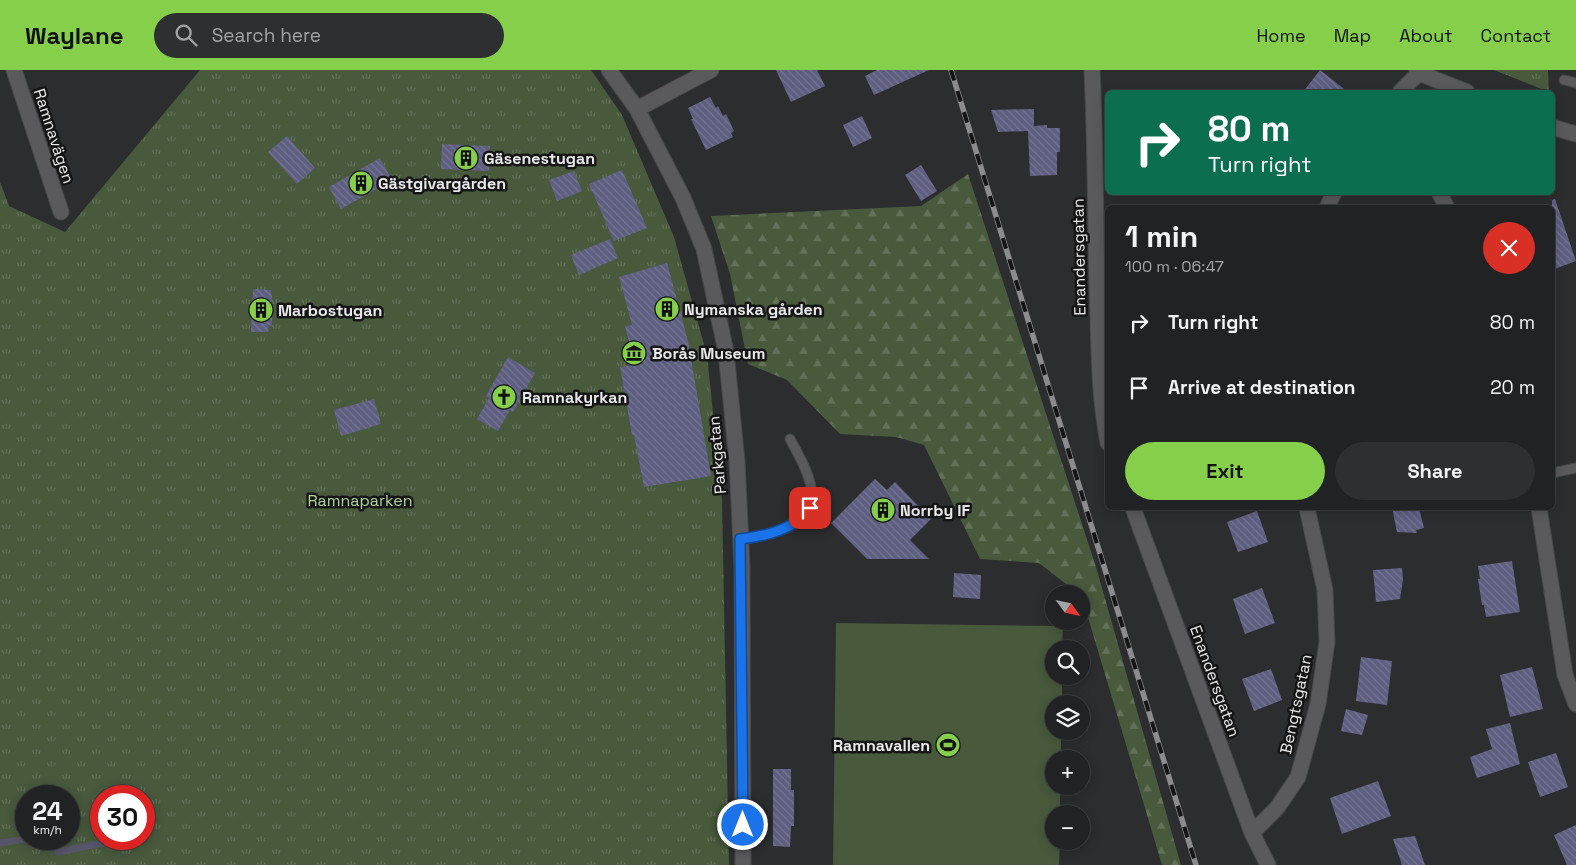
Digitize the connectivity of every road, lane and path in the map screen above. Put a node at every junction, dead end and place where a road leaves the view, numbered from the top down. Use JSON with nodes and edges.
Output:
{"nodes":[{"id":1,"x":14,"y":70,"type":"edge"},
{"id":2,"x":609,"y":70,"type":"edge"},
{"id":3,"x":711,"y":70,"type":"edge"},
{"id":4,"x":1092,"y":70,"type":"edge"},
{"id":5,"x":1418,"y":71,"type":"edge"},
{"id":6,"x":1564,"y":80,"type":"dead end"},
{"id":7,"x":1576,"y":83,"type":"edge"},
{"id":8,"x":1402,"y":90,"type":"edge"},
{"id":9,"x":1417,"y":90,"type":"edge"},
{"id":10,"x":1462,"y":90,"type":"edge"},
{"id":11,"x":637,"y":109,"type":"junction"},
{"id":12,"x":1555,"y":128,"type":"edge"},
{"id":13,"x":1576,"y":134,"type":"edge"},
{"id":14,"x":61,"y":212,"type":"dead end"},
{"id":15,"x":1105,"y":422,"type":"edge"},
{"id":16,"x":790,"y":439,"type":"dead end"},
{"id":17,"x":1576,"y":468,"type":"edge"},
{"id":18,"x":1555,"y":472,"type":"edge"},
{"id":19,"x":1134,"y":510,"type":"edge"},
{"id":20,"x":1307,"y":510,"type":"edge"},
{"id":21,"x":1539,"y":510,"type":"edge"},
{"id":22,"x":740,"y":539,"type":"junction"},
{"id":23,"x":1576,"y":704,"type":"edge"},
{"id":24,"x":1252,"y":833,"type":"junction"},
{"id":25,"x":743,"y":865,"type":"edge"},
{"id":26,"x":1268,"y":865,"type":"edge"}],
"edges":[{"from":1,"to":14,"type":"street","name":"Ramnavägen"},
{"from":2,"to":11,"type":"street","name":"Parkgatan"},
{"from":3,"to":11,"type":"street"},
{"from":4,"to":15,"type":"street","name":"Enandersgatan"},
{"from":5,"to":8,"type":"street"},
{"from":5,"to":9,"type":"street"},
{"from":5,"to":10,"type":"street"},
{"from":6,"to":7,"type":"lane"},
{"from":11,"to":22,"type":"street","name":"Parkgatan"},
{"from":12,"to":13,"type":"street"},
{"from":16,"to":22,"type":"lane"},
{"from":17,"to":18,"type":"lane"},
{"from":19,"to":24,"type":"street","name":"Enandersgatan"},
{"from":20,"to":24,"type":"street","name":"Bengtsgatan"},
{"from":21,"to":23,"type":"street"},
{"from":22,"to":25,"type":"street","name":"Parkgatan"},
{"from":24,"to":26,"type":"street","name":"Enandersgatan"}]}
